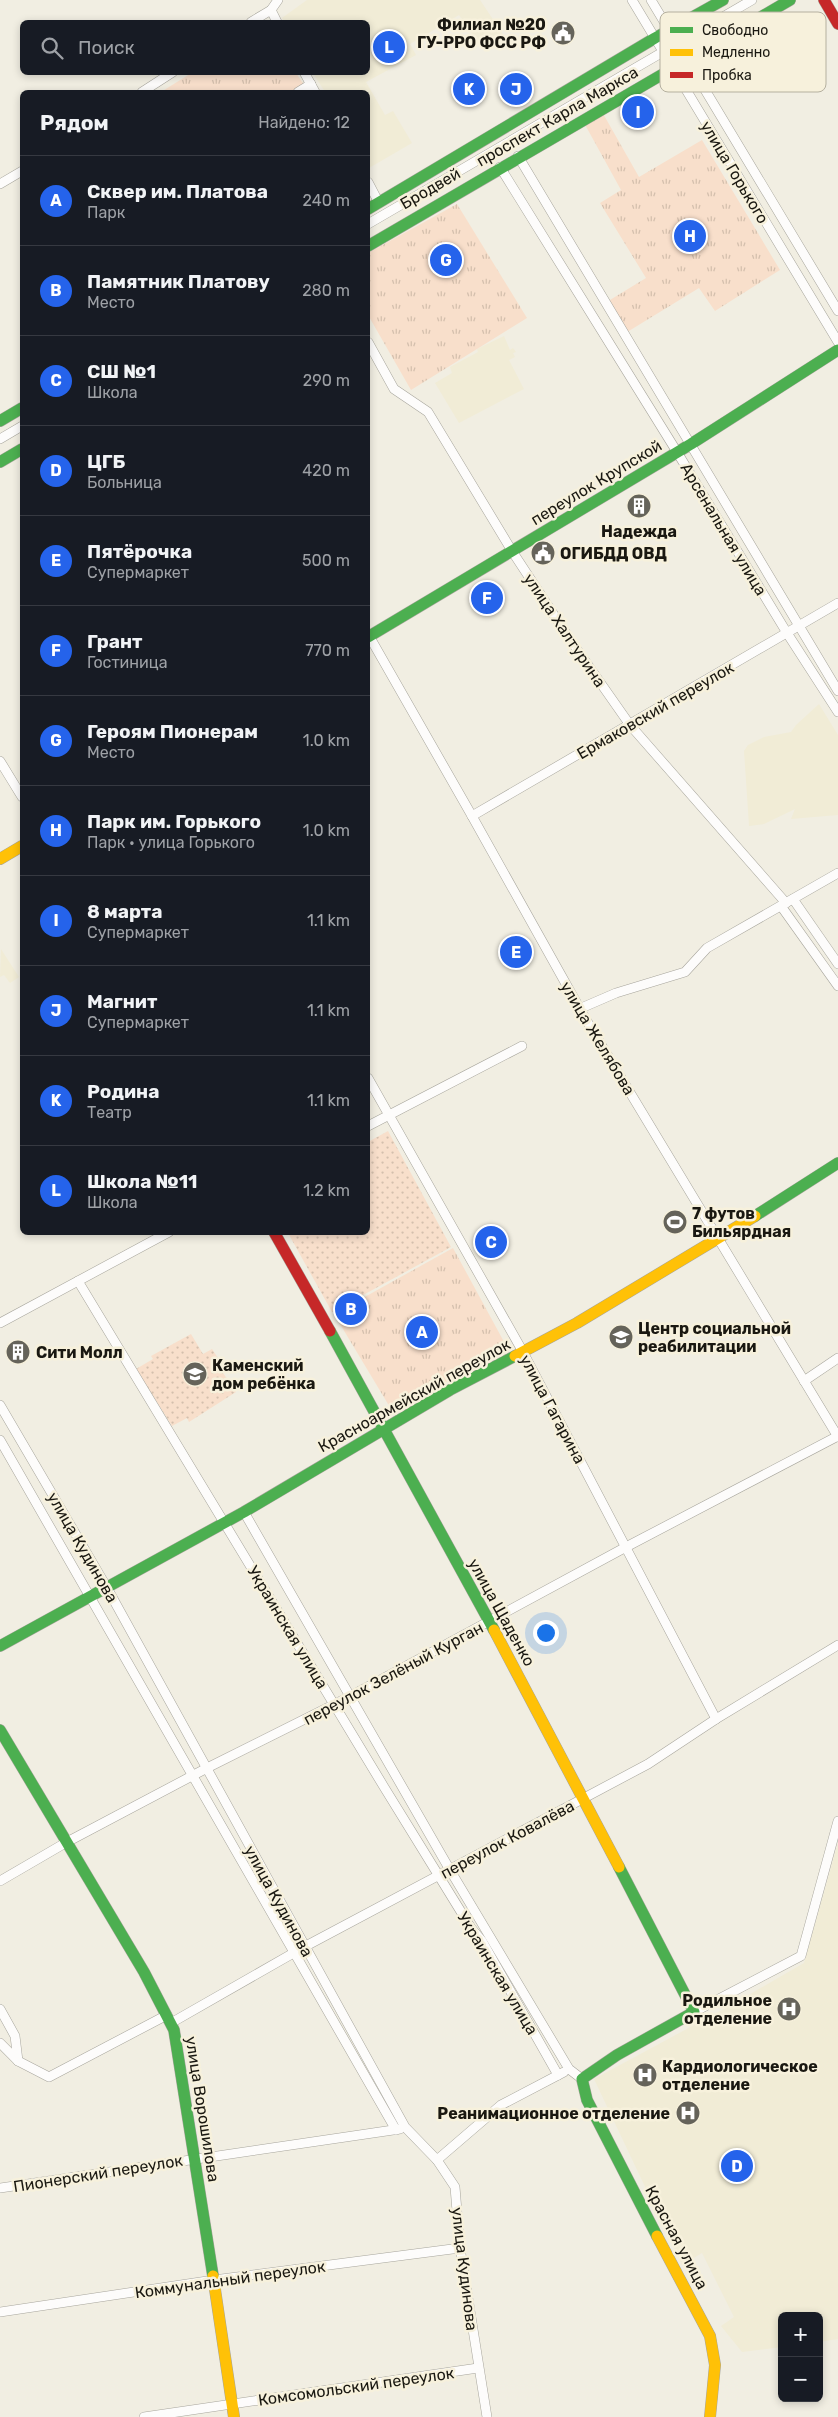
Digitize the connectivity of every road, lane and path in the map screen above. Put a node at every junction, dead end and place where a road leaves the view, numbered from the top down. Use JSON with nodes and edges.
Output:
{"nodes":[{"id":1,"x":278,"y":0,"type":"edge"},
{"id":2,"x":632,"y":0,"type":"edge"},
{"id":3,"x":651,"y":0,"type":"edge"},
{"id":4,"x":723,"y":0,"type":"edge"},
{"id":5,"x":752,"y":0,"type":"edge"},
{"id":6,"x":790,"y":0,"type":"edge"},
{"id":7,"x":824,"y":0,"type":"edge"},
{"id":8,"x":271,"y":10,"type":"junction"},
{"id":9,"x":701,"y":12,"type":"edge"},
{"id":10,"x":732,"y":12,"type":"edge"},
{"id":11,"x":769,"y":12,"type":"edge"},
{"id":12,"x":660,"y":15,"type":"edge"},
{"id":13,"x":254,"y":20,"type":"edge"},
{"id":14,"x":276,"y":20,"type":"edge"},
{"id":15,"x":838,"y":24,"type":"edge"},
{"id":16,"x":660,"y":35,"type":"edge"},
{"id":17,"x":655,"y":38,"type":"junction"},
{"id":18,"x":660,"y":47,"type":"edge"},
{"id":19,"x":660,"y":54,"type":"edge"},
{"id":20,"x":168,"y":75,"type":"edge"},
{"id":21,"x":306,"y":75,"type":"edge"},
{"id":22,"x":660,"y":76,"type":"edge"},
{"id":23,"x":313,"y":88,"type":"edge"},
{"id":24,"x":145,"y":90,"type":"edge"},
{"id":25,"x":687,"y":92,"type":"edge"},
{"id":26,"x":706,"y":92,"type":"edge"},
{"id":27,"x":518,"y":156,"type":"junction"},
{"id":28,"x":500,"y":167,"type":"junction"},
{"id":29,"x":20,"y":172,"type":"edge"},
{"id":30,"x":0,"y":184,"type":"edge"},
{"id":31,"x":370,"y":186,"type":"edge"},
{"id":32,"x":379,"y":203,"type":"junction"},
{"id":33,"x":370,"y":208,"type":"edge"},
{"id":34,"x":370,"y":223,"type":"edge"},
{"id":35,"x":370,"y":245,"type":"edge"},
{"id":36,"x":838,"y":311,"type":"edge"},
{"id":37,"x":838,"y":342,"type":"edge"},
{"id":38,"x":370,"y":346,"type":"edge"},
{"id":39,"x":838,"y":350,"type":"edge"},
{"id":40,"x":20,"y":409,"type":"edge"},
{"id":41,"x":0,"y":421,"type":"edge"},
{"id":42,"x":20,"y":427,"type":"edge"},
{"id":43,"x":0,"y":439,"type":"edge"},
{"id":44,"x":691,"y":444,"type":"junction"},
{"id":45,"x":20,"y":450,"type":"edge"},
{"id":46,"x":677,"y":452,"type":"junction"},
{"id":47,"x":0,"y":462,"type":"edge"},
{"id":48,"x":512,"y":551,"type":"junction"},
{"id":49,"x":838,"y":603,"type":"edge"},
{"id":50,"x":798,"y":626,"type":"junction"},
{"id":51,"x":787,"y":633,"type":"junction"},
{"id":52,"x":370,"y":635,"type":"edge"},
{"id":53,"x":370,"y":639,"type":"edge"},
{"id":54,"x":838,"y":691,"type":"edge"},
{"id":55,"x":838,"y":712,"type":"edge"},
{"id":56,"x":630,"y":725,"type":"junction"},
{"id":57,"x":0,"y":761,"type":"edge"},
{"id":58,"x":20,"y":794,"type":"edge"},
{"id":59,"x":472,"y":816,"type":"junction"},
{"id":60,"x":20,"y":847,"type":"edge"},
{"id":61,"x":0,"y":859,"type":"edge"},
{"id":62,"x":838,"y":874,"type":"edge"},
{"id":63,"x":787,"y":903,"type":"junction"},
{"id":64,"x":838,"y":964,"type":"edge"},
{"id":65,"x":838,"y":986,"type":"edge"},
{"id":66,"x":579,"y":1009,"type":"junction"},
{"id":67,"x":522,"y":1046,"type":"dead end"},
{"id":68,"x":370,"y":1082,"type":"edge"},
{"id":69,"x":389,"y":1115,"type":"junction"},
{"id":70,"x":370,"y":1125,"type":"edge"},
{"id":71,"x":838,"y":1163,"type":"edge"},
{"id":72,"x":163,"y":1235,"type":"edge"},
{"id":73,"x":276,"y":1235,"type":"edge"},
{"id":74,"x":720,"y":1238,"type":"junction"},
{"id":75,"x":78,"y":1281,"type":"junction"},
{"id":76,"x":0,"y":1323,"type":"edge"},
{"id":77,"x":523,"y":1352,"type":"junction"},
{"id":78,"x":838,"y":1358,"type":"edge"},
{"id":79,"x":804,"y":1381,"type":"junction"},
{"id":80,"x":0,"y":1405,"type":"edge"},
{"id":81,"x":382,"y":1428,"type":"junction"},
{"id":82,"x":838,"y":1436,"type":"edge"},
{"id":83,"x":0,"y":1440,"type":"edge"},
{"id":84,"x":244,"y":1512,"type":"junction"},
{"id":85,"x":224,"y":1522,"type":"junction"},
{"id":86,"x":626,"y":1547,"type":"junction"},
{"id":87,"x":106,"y":1586,"type":"junction"},
{"id":88,"x":90,"y":1595,"type":"junction"},
{"id":89,"x":489,"y":1622,"type":"junction"},
{"id":90,"x":838,"y":1645,"type":"edge"},
{"id":91,"x":0,"y":1646,"type":"edge"},
{"id":92,"x":349,"y":1697,"type":"junction"},
{"id":93,"x":335,"y":1704,"type":"junction"},
{"id":94,"x":716,"y":1719,"type":"junction"},
{"id":95,"x":0,"y":1730,"type":"edge"},
{"id":96,"x":206,"y":1768,"type":"junction"},
{"id":97,"x":192,"y":1776,"type":"junction"},
{"id":98,"x":584,"y":1798,"type":"junction"},
{"id":99,"x":838,"y":1821,"type":"edge"},
{"id":100,"x":67,"y":1842,"type":"junction"},
{"id":101,"x":450,"y":1870,"type":"junction"},
{"id":102,"x":438,"y":1876,"type":"junction"},
{"id":103,"x":0,"y":1881,"type":"edge"},
{"id":104,"x":304,"y":1947,"type":"junction"},
{"id":105,"x":294,"y":1954,"type":"junction"},
{"id":106,"x":0,"y":2010,"type":"edge"},
{"id":107,"x":694,"y":2012,"type":"junction"},
{"id":108,"x":169,"y":2019,"type":"junction"},
{"id":109,"x":0,"y":2043,"type":"edge"},
{"id":110,"x":18,"y":2061,"type":"junction"},
{"id":111,"x":569,"y":2069,"type":"junction"},
{"id":112,"x":558,"y":2075,"type":"junction"},
{"id":113,"x":582,"y":2079,"type":"junction"},
{"id":114,"x":400,"y":2129,"type":"junction"},
{"id":115,"x":195,"y":2158,"type":"junction"},
{"id":116,"x":437,"y":2160,"type":"junction"},
{"id":117,"x":0,"y":2188,"type":"edge"},
{"id":118,"x":460,"y":2248,"type":"junction"},
{"id":119,"x":214,"y":2280,"type":"junction"},
{"id":120,"x":0,"y":2312,"type":"edge"},
{"id":121,"x":478,"y":2368,"type":"junction"},
{"id":122,"x":232,"y":2404,"type":"junction"},
{"id":123,"x":144,"y":2417,"type":"edge"},
{"id":124,"x":234,"y":2417,"type":"edge"},
{"id":125,"x":487,"y":2417,"type":"edge"},
{"id":126,"x":710,"y":2417,"type":"edge"}],
"edges":[{"from":1,"to":8,"type":"street"},
{"from":2,"to":17,"type":"street","name":"улица Горького"},
{"from":3,"to":12,"type":"street","name":"улица Горького"},
{"from":4,"to":9,"type":"street","name":"проспект Карла Маркса"},
{"from":5,"to":10,"type":"street","name":"Бродвей"},
{"from":6,"to":11,"type":"street","name":"проспект Карла Маркса"},
{"from":7,"to":15,"type":"street"},
{"from":8,"to":13,"type":"street"},
{"from":8,"to":14,"type":"street"},
{"from":16,"to":17,"type":"street","name":"проспект Карла Маркса"},
{"from":17,"to":18,"type":"street","name":"улица Горького"},
{"from":17,"to":32,"type":"street","name":"проспект Карла Маркса"},
{"from":19,"to":34,"type":"street","name":"Бродвей"},
{"from":20,"to":24,"type":"street"},
{"from":21,"to":23,"type":"street"},
{"from":22,"to":27,"type":"street","name":"проспект Карла Маркса"},
{"from":25,"to":37,"type":"street","name":"улица Горького"},
{"from":26,"to":36,"type":"street","name":"улица Горького"},
{"from":27,"to":28,"type":"street","name":"проспект Карла Маркса"},
{"from":27,"to":44,"type":"street","name":"Арсенальная улица"},
{"from":28,"to":35,"type":"street","name":"проспект Карла Маркса"},
{"from":28,"to":46,"type":"street","name":"Арсенальная улица"},
{"from":29,"to":30,"type":"street"},
{"from":31,"to":32,"type":"street"},
{"from":32,"to":33,"type":"street","name":"проспект Карла Маркса"},
{"from":38,"to":48,"type":"street","name":"улица Халтурина"},
{"from":39,"to":44,"type":"street","name":"переулок Крупской"},
{"from":40,"to":41,"type":"street"},
{"from":42,"to":43,"type":"street"},
{"from":44,"to":46,"type":"street","name":"переулок Крупской"},
{"from":44,"to":50,"type":"street","name":"Арсенальная улица"},
{"from":45,"to":47,"type":"street"},
{"from":46,"to":48,"type":"street","name":"переулок Крупской"},
{"from":46,"to":51,"type":"street","name":"Арсенальная улица"},
{"from":48,"to":52,"type":"street","name":"переулок Крупской"},
{"from":48,"to":56,"type":"street","name":"улица Халтурина"},
{"from":49,"to":50,"type":"street","name":"Ермаковский переулок"},
{"from":50,"to":51,"type":"street","name":"Ермаковский переулок"},
{"from":50,"to":54,"type":"street","name":"Арсенальная улица"},
{"from":51,"to":55,"type":"street","name":"Арсенальная улица"},
{"from":51,"to":56,"type":"street","name":"Ермаковский переулок"},
{"from":53,"to":59,"type":"street","name":"улица Желябова"},
{"from":56,"to":59,"type":"street","name":"Ермаковский переулок"},
{"from":56,"to":63,"type":"street","name":"улица Халтурина"},
{"from":57,"to":58,"type":"street"},
{"from":59,"to":66,"type":"street","name":"улица Желябова"},
{"from":60,"to":61,"type":"street"},
{"from":62,"to":63,"type":"street"},
{"from":63,"to":64,"type":"street","name":"улица Халтурина"},
{"from":63,"to":65,"type":"street"},
{"from":63,"to":66,"type":"street"},
{"from":66,"to":74,"type":"street","name":"улица Желябова"},
{"from":67,"to":69,"type":"street"},
{"from":68,"to":69,"type":"street","name":"улица Гагарина"},
{"from":69,"to":70,"type":"street"},
{"from":69,"to":77,"type":"street","name":"улица Гагарина"},
{"from":71,"to":74,"type":"street","name":"Красноармейский переулок"},
{"from":72,"to":75,"type":"street"},
{"from":73,"to":81,"type":"street","name":"улица Щаденко"},
{"from":74,"to":77,"type":"street","name":"Красноармейский переулок"},
{"from":74,"to":79,"type":"street","name":"улица Желябова"},
{"from":75,"to":76,"type":"street"},
{"from":75,"to":85,"type":"street","name":"Украинская улица"},
{"from":77,"to":81,"type":"street","name":"Красноармейский переулок"},
{"from":77,"to":86,"type":"street","name":"улица Гагарина"},
{"from":78,"to":79,"type":"street"},
{"from":79,"to":82,"type":"street","name":"улица Желябова"},
{"from":80,"to":87,"type":"street","name":"улица Кудинова"},
{"from":81,"to":84,"type":"street","name":"Красноармейский переулок"},
{"from":81,"to":89,"type":"street","name":"улица Щаденко"},
{"from":82,"to":86,"type":"street","name":"переулок Зелёный Курган"},
{"from":83,"to":88,"type":"street","name":"улица Кудинова"},
{"from":84,"to":85,"type":"street","name":"Красноармейский переулок"},
{"from":84,"to":92,"type":"street","name":"Украинская улица"},
{"from":85,"to":87,"type":"street","name":"Красноармейский переулок"},
{"from":85,"to":93,"type":"street","name":"Украинская улица"},
{"from":86,"to":89,"type":"street","name":"переулок Зелёный Курган"},
{"from":86,"to":94,"type":"street","name":"улица Гагарина"},
{"from":87,"to":88,"type":"street","name":"Красноармейский переулок"},
{"from":87,"to":96,"type":"street","name":"улица Кудинова"},
{"from":88,"to":91,"type":"street","name":"Красноармейский переулок"},
{"from":88,"to":97,"type":"street","name":"улица Кудинова"},
{"from":89,"to":92,"type":"street","name":"переулок Зелёный Курган"},
{"from":89,"to":98,"type":"street","name":"улица Щаденко"},
{"from":90,"to":94,"type":"street","name":"переулок Ковалёва"},
{"from":92,"to":93,"type":"street","name":"переулок Зелёный Курган"},
{"from":92,"to":101,"type":"street","name":"Украинская улица"},
{"from":93,"to":96,"type":"street","name":"переулок Зелёный Курган"},
{"from":93,"to":102,"type":"street","name":"Украинская улица"},
{"from":94,"to":98,"type":"street","name":"переулок Ковалёва"},
{"from":95,"to":100,"type":"street","name":"улица Ворошилова"},
{"from":96,"to":97,"type":"street","name":"переулок Зелёный Курган"},
{"from":96,"to":104,"type":"street","name":"улица Кудинова"},
{"from":97,"to":100,"type":"street","name":"переулок Зелёный Курган"},
{"from":97,"to":105,"type":"street","name":"улица Кудинова"},
{"from":98,"to":101,"type":"street","name":"переулок Ковалёва"},
{"from":98,"to":107,"type":"street","name":"улица Щаденко"},
{"from":99,"to":107,"type":"street"},
{"from":100,"to":103,"type":"street","name":"переулок Зелёный Курган"},
{"from":100,"to":108,"type":"street","name":"улица Ворошилова"},
{"from":101,"to":102,"type":"street","name":"переулок Ковалёва"},
{"from":101,"to":111,"type":"street","name":"Украинская улица"},
{"from":102,"to":104,"type":"street","name":"переулок Ковалёва"},
{"from":102,"to":112,"type":"street","name":"Украинская улица"},
{"from":104,"to":105,"type":"street","name":"переулок Ковалёва"},
{"from":104,"to":114,"type":"street","name":"улица Кудинова"},
{"from":105,"to":108,"type":"street","name":"переулок Ковалёва"},
{"from":105,"to":114,"type":"street","name":"улица Кудинова"},
{"from":106,"to":110,"type":"street"},
{"from":107,"to":113,"type":"street"},
{"from":108,"to":110,"type":"street","name":"переулок Ковалёва"},
{"from":108,"to":115,"type":"street","name":"улица Ворошилова"},
{"from":109,"to":110,"type":"street"},
{"from":111,"to":112,"type":"street"},
{"from":111,"to":113,"type":"street","name":"Украинская улица"},
{"from":112,"to":116,"type":"street"},
{"from":113,"to":126,"type":"street","name":"Красная улица"},
{"from":114,"to":115,"type":"street","name":"Пионерский переулок"},
{"from":114,"to":116,"type":"street","name":"улица Кудинова"},
{"from":115,"to":117,"type":"street","name":"Пионерский переулок"},
{"from":115,"to":119,"type":"street","name":"улица Ворошилова"},
{"from":116,"to":118,"type":"street","name":"улица Кудинова"},
{"from":118,"to":119,"type":"street","name":"Коммунальный переулок"},
{"from":118,"to":121,"type":"street","name":"улица Кудинова"},
{"from":119,"to":120,"type":"street","name":"Коммунальный переулок"},
{"from":119,"to":122,"type":"street","name":"улица Ворошилова"},
{"from":121,"to":122,"type":"street","name":"Комсомольский переулок"},
{"from":121,"to":125,"type":"street","name":"улица Кудинова"},
{"from":122,"to":123,"type":"street","name":"Комсомольский переулок"},
{"from":122,"to":124,"type":"street","name":"улица Ворошилова"}]}
